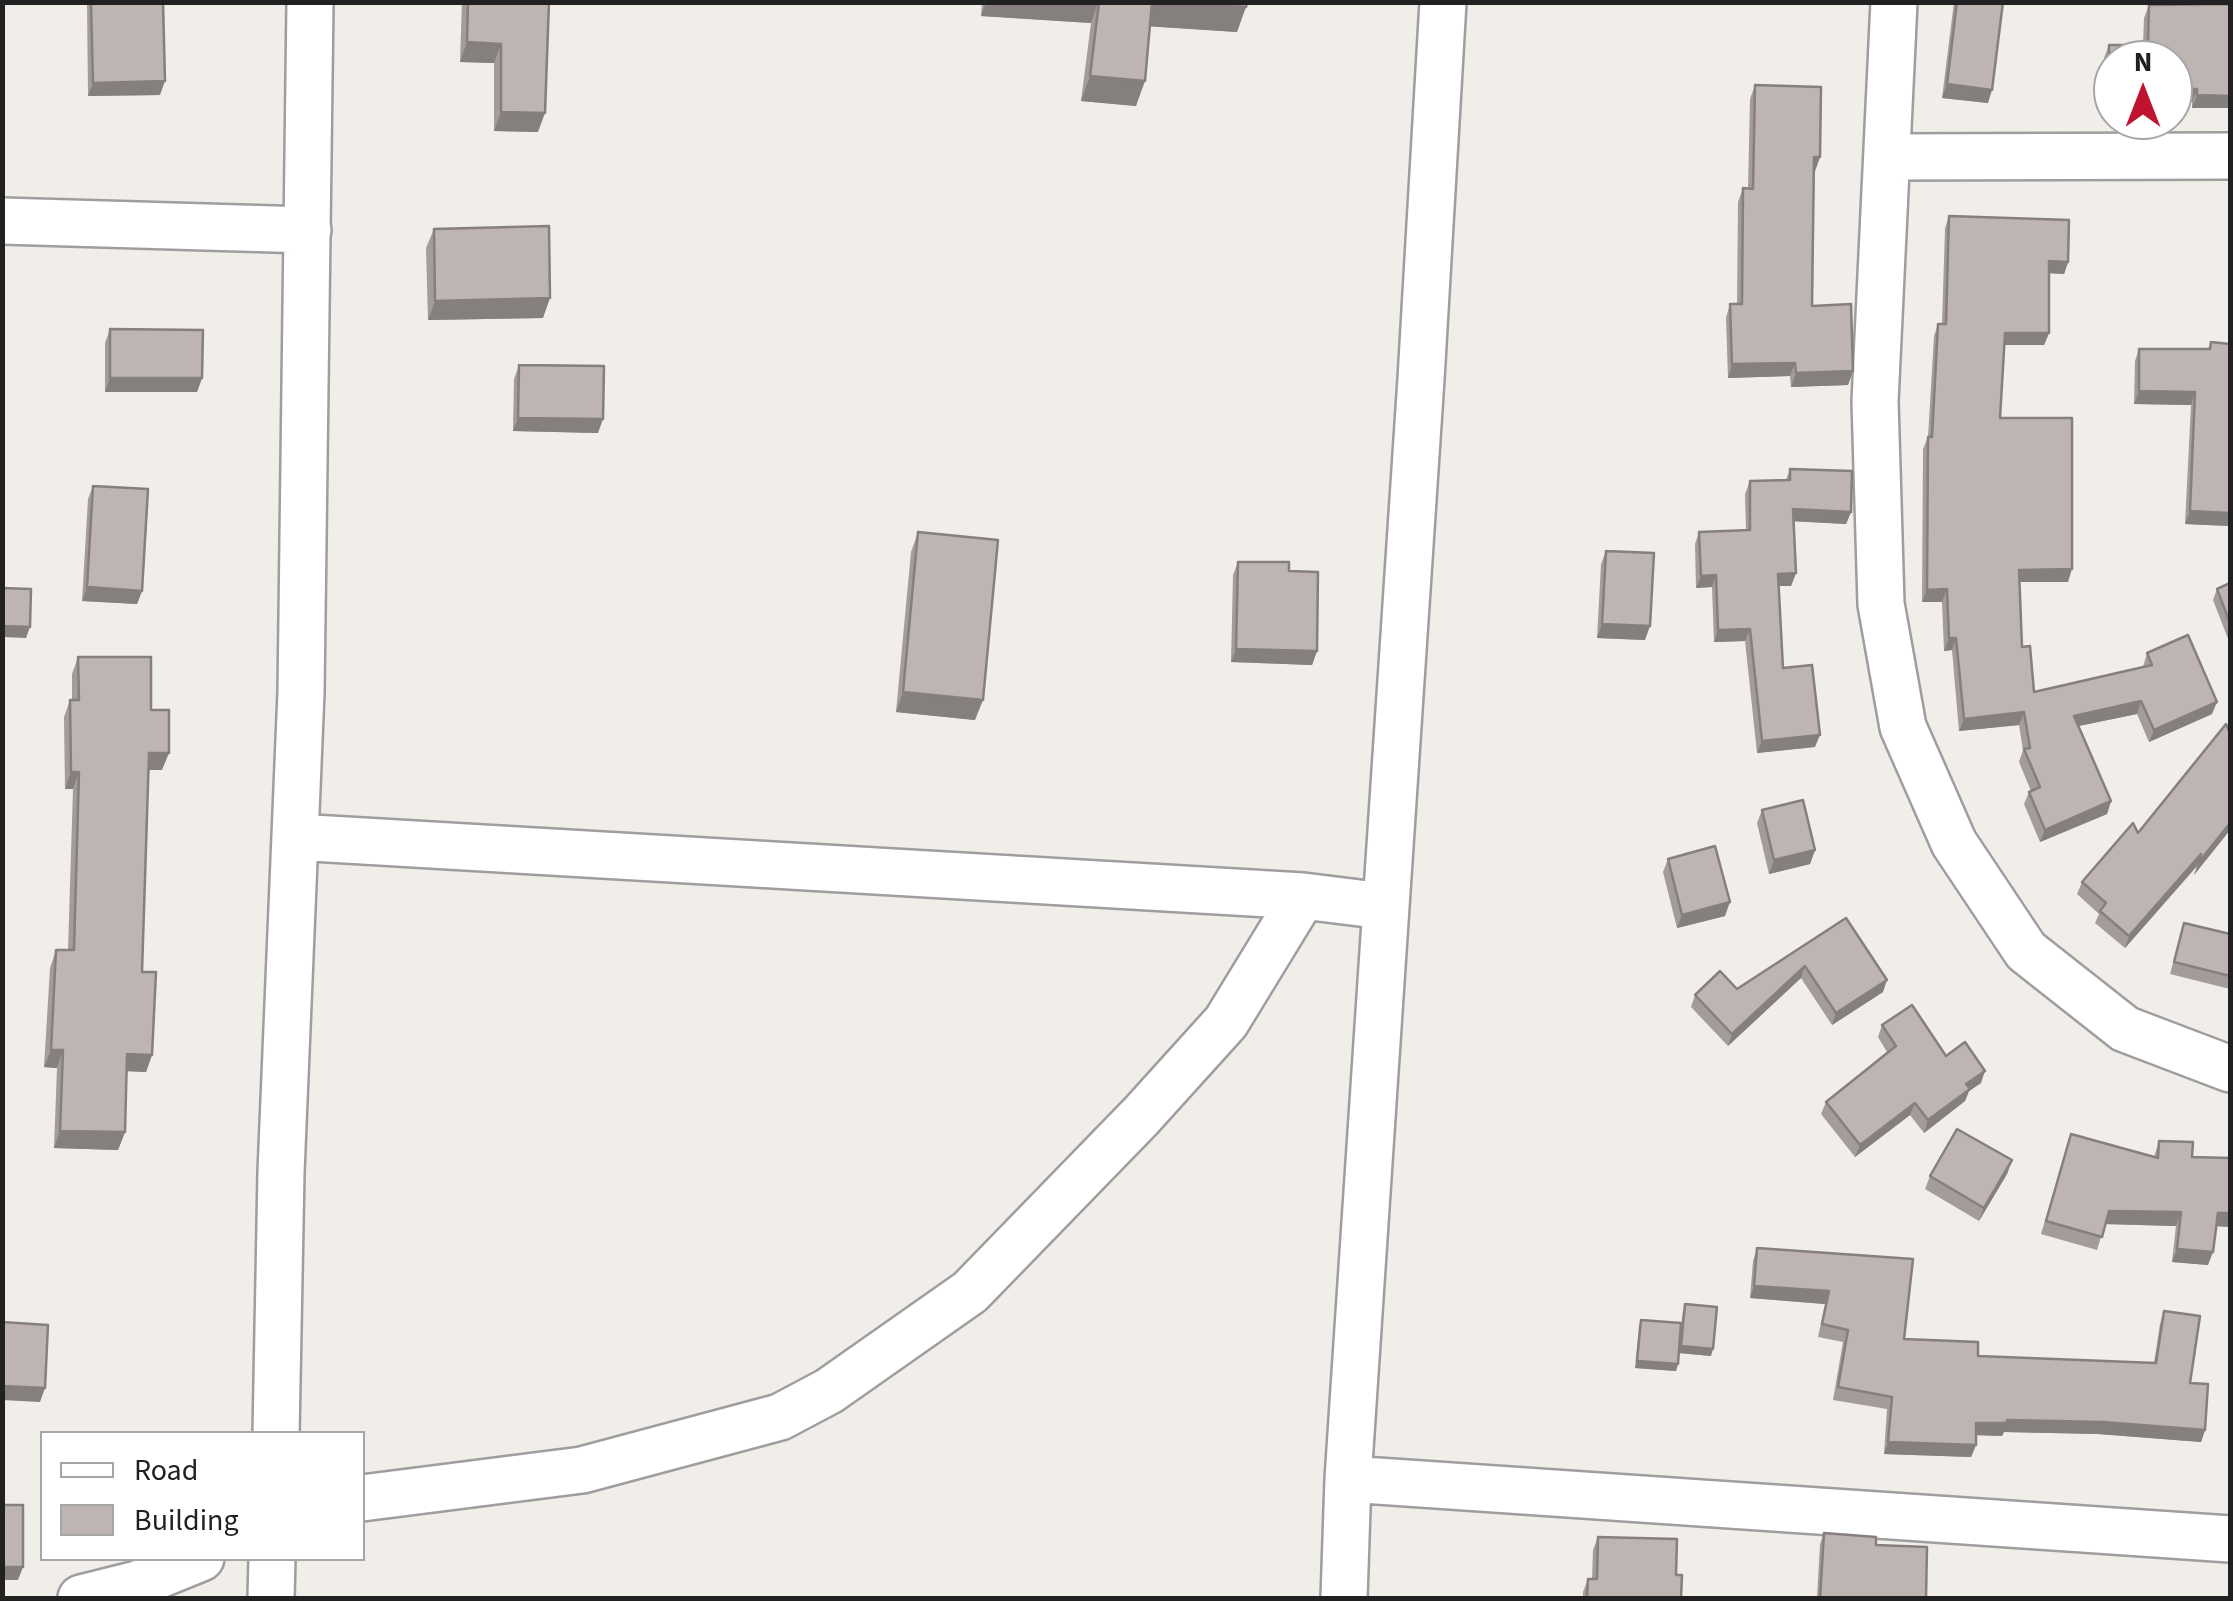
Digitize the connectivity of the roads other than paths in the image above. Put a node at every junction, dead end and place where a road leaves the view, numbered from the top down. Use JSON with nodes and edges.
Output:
{"nodes":[{"id":1,"x":310,"y":2,"type":"edge"},
{"id":2,"x":1443,"y":2,"type":"edge"},
{"id":3,"x":1894,"y":2,"type":"edge"},
{"id":4,"x":2230,"y":156,"type":"edge"},
{"id":5,"x":1888,"y":157,"type":"junction"},
{"id":6,"x":2,"y":221,"type":"edge"},
{"id":7,"x":308,"y":230,"type":"junction"},
{"id":8,"x":295,"y":837,"type":"junction"},
{"id":9,"x":1303,"y":896,"type":"junction"},
{"id":10,"x":1384,"y":906,"type":"junction"},
{"id":11,"x":2230,"y":1069,"type":"edge"},
{"id":12,"x":276,"y":1431,"type":"edge"},
{"id":13,"x":1348,"y":1479,"type":"junction"},
{"id":14,"x":365,"y":1498,"type":"edge"},
{"id":15,"x":2230,"y":1539,"type":"edge"},
{"id":16,"x":194,"y":1561,"type":"edge"},
{"id":17,"x":272,"y":1561,"type":"edge"},
{"id":18,"x":81,"y":1598,"type":"edge"},
{"id":19,"x":270,"y":1598,"type":"edge"},
{"id":20,"x":1344,"y":1598,"type":"edge"}],
"edges":[{"from":1,"to":7,"type":"street"},
{"from":2,"to":10,"type":"street"},
{"from":3,"to":5,"type":"street"},
{"from":4,"to":5,"type":"street"},
{"from":5,"to":11,"type":"street"},
{"from":6,"to":7,"type":"street"},
{"from":7,"to":8,"type":"street"},
{"from":8,"to":9,"type":"street"},
{"from":8,"to":12,"type":"street"},
{"from":9,"to":10,"type":"street"},
{"from":9,"to":14,"type":"street"},
{"from":10,"to":13,"type":"street"},
{"from":13,"to":15,"type":"street"},
{"from":13,"to":20,"type":"street"},
{"from":16,"to":18,"type":"street"},
{"from":17,"to":19,"type":"street"}]}
